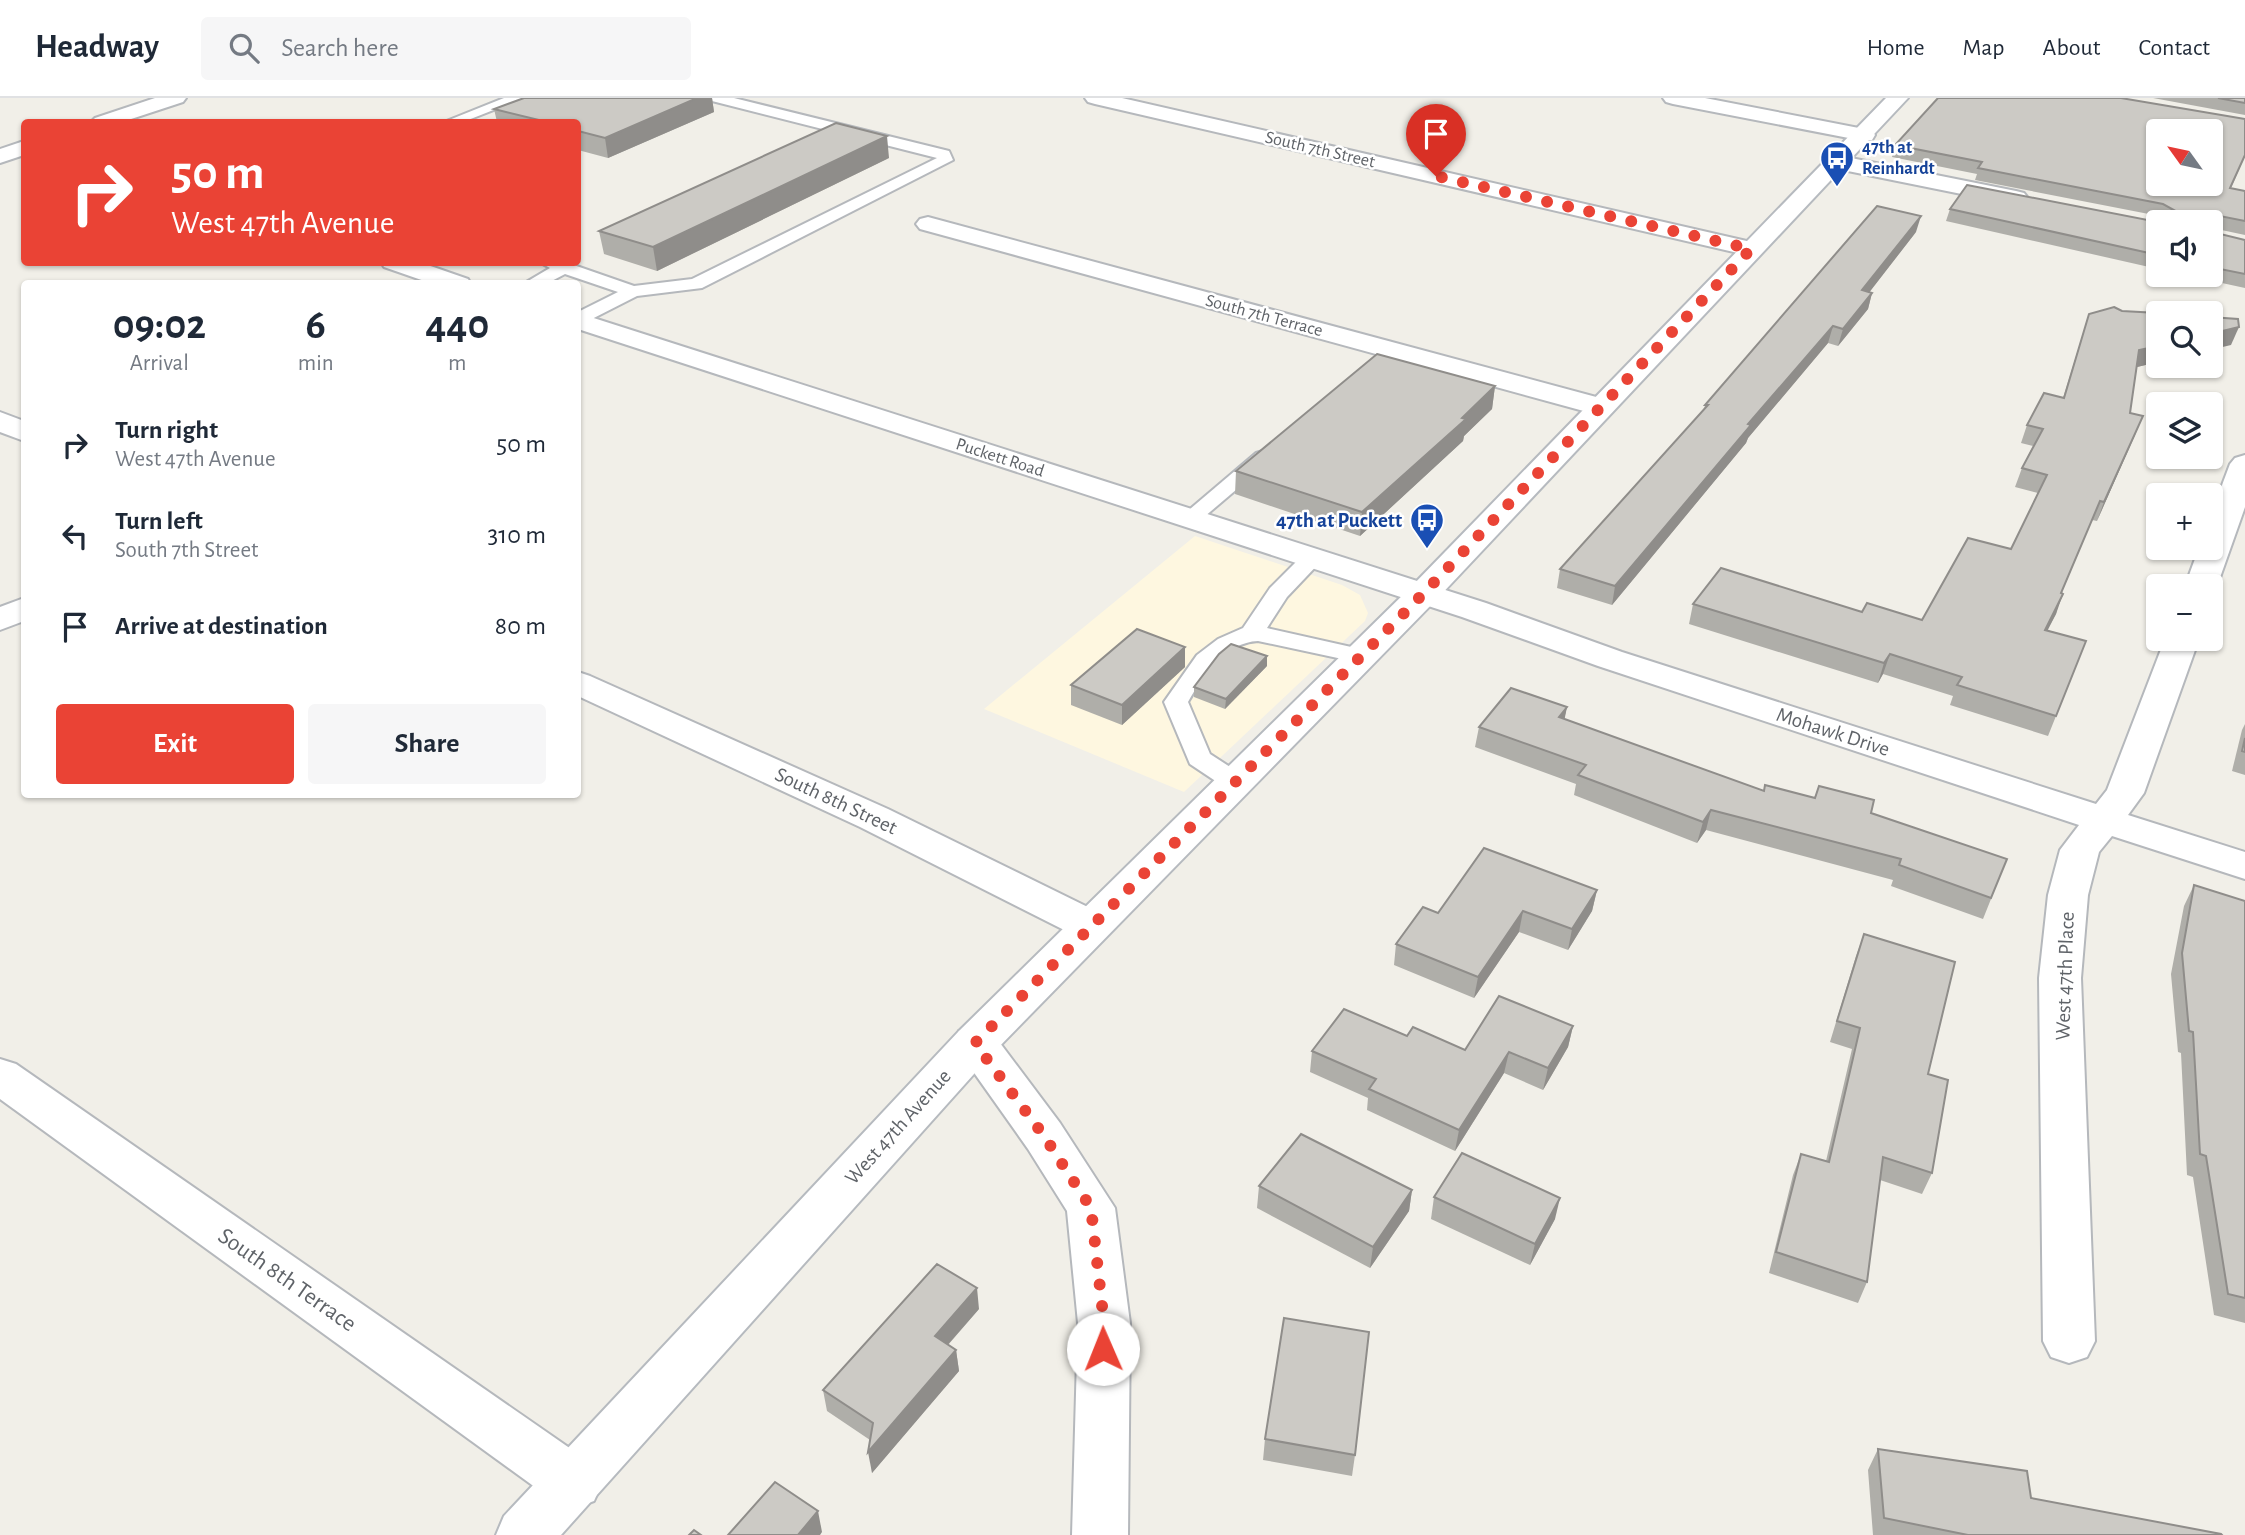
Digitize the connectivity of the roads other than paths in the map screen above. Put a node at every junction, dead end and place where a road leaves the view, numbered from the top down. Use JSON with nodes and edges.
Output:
{"nodes":[{"id":1,"x":517,"y":98,"type":"edge"},
{"id":2,"x":717,"y":98,"type":"edge"},
{"id":3,"x":1095,"y":98,"type":"edge"},
{"id":4,"x":1672,"y":98,"type":"edge"},
{"id":5,"x":1898,"y":98,"type":"edge"},
{"id":6,"x":180,"y":104,"type":"edge"},
{"id":7,"x":115,"y":119,"type":"edge"},
{"id":8,"x":459,"y":119,"type":"edge"},
{"id":9,"x":1864,"y":135,"type":"junction"},
{"id":10,"x":21,"y":149,"type":"edge"},
{"id":11,"x":0,"y":156,"type":"edge"},
{"id":12,"x":1836,"y":162,"type":"junction"},
{"id":13,"x":2034,"y":202,"type":"edge"},
{"id":14,"x":928,"y":224,"type":"dead end"},
{"id":15,"x":1751,"y":249,"type":"junction"},
{"id":16,"x":405,"y":266,"type":"edge"},
{"id":17,"x":558,"y":266,"type":"edge"},
{"id":18,"x":564,"y":268,"type":"junction"},
{"id":19,"x":447,"y":280,"type":"edge"},
{"id":20,"x":539,"y":280,"type":"edge"},
{"id":21,"x":633,"y":291,"type":"junction"},
{"id":22,"x":582,"y":326,"type":"edge"},
{"id":23,"x":1390,"y":350,"type":"junction"},
{"id":24,"x":1369,"y":368,"type":"edge"},
{"id":25,"x":1601,"y":407,"type":"junction"},
{"id":26,"x":0,"y":421,"type":"edge"},
{"id":27,"x":21,"y":431,"type":"edge"},
{"id":28,"x":1274,"y":447,"type":"edge"},
{"id":29,"x":2245,"y":464,"type":"edge"},
{"id":30,"x":1190,"y":519,"type":"junction"},
{"id":31,"x":1312,"y":558,"type":"junction"},
{"id":32,"x":2205,"y":574,"type":"edge"},
{"id":33,"x":1423,"y":594,"type":"junction"},
{"id":34,"x":21,"y":610,"type":"edge"},
{"id":35,"x":0,"y":620,"type":"edge"},
{"id":36,"x":1252,"y":633,"type":"junction"},
{"id":37,"x":2178,"y":651,"type":"edge"},
{"id":38,"x":1361,"y":656,"type":"junction"},
{"id":39,"x":581,"y":684,"type":"edge"},
{"id":40,"x":1235,"y":782,"type":"junction"},
{"id":41,"x":2104,"y":819,"type":"junction"},
{"id":42,"x":2245,"y":866,"type":"edge"},
{"id":43,"x":1091,"y":926,"type":"junction"},
{"id":44,"x":975,"y":1043,"type":"junction"},
{"id":45,"x":0,"y":1076,"type":"edge"},
{"id":46,"x":2069,"y":1341,"type":"dead end"},
{"id":47,"x":574,"y":1483,"type":"junction"},
{"id":48,"x":524,"y":1535,"type":"edge"},
{"id":49,"x":1100,"y":1535,"type":"edge"}],
"edges":[{"from":1,"to":8,"type":"lane"},
{"from":2,"to":21,"type":"lane"},
{"from":3,"to":15,"type":"street","name":"South 7th Street"},
{"from":4,"to":9,"type":"street"},
{"from":5,"to":9,"type":"street","name":"West 47th Avenue"},
{"from":6,"to":7,"type":"street"},
{"from":9,"to":12,"type":"street","name":"West 47th Avenue"},
{"from":10,"to":11,"type":"street"},
{"from":12,"to":13,"type":"street"},
{"from":12,"to":15,"type":"street","name":"West 47th Avenue"},
{"from":14,"to":23,"type":"street","name":"South 7th Terrace"},
{"from":15,"to":25,"type":"street","name":"West 47th Avenue"},
{"from":16,"to":19,"type":"street"},
{"from":17,"to":18,"type":"lane"},
{"from":18,"to":20,"type":"lane"},
{"from":18,"to":21,"type":"lane"},
{"from":21,"to":22,"type":"lane"},
{"from":22,"to":30,"type":"street","name":"Puckett Road"},
{"from":23,"to":24,"type":"lane"},
{"from":23,"to":25,"type":"street","name":"South 7th Terrace"},
{"from":25,"to":33,"type":"street","name":"West 47th Avenue"},
{"from":26,"to":27,"type":"street"},
{"from":28,"to":30,"type":"lane"},
{"from":29,"to":32,"type":"street"},
{"from":30,"to":31,"type":"street","name":"Puckett Road"},
{"from":31,"to":33,"type":"street","name":"Puckett Road"},
{"from":31,"to":36,"type":"lane"},
{"from":33,"to":38,"type":"street","name":"West 47th Avenue"},
{"from":33,"to":41,"type":"street","name":"Mohawk Drive"},
{"from":34,"to":35,"type":"street"},
{"from":36,"to":38,"type":"lane"},
{"from":36,"to":40,"type":"lane"},
{"from":37,"to":41,"type":"street","name":"West 47th Place"},
{"from":38,"to":40,"type":"street","name":"West 47th Avenue"},
{"from":39,"to":43,"type":"street","name":"South 8th Street"},
{"from":40,"to":43,"type":"street","name":"West 47th Avenue"},
{"from":41,"to":42,"type":"street","name":"Mohawk Drive"},
{"from":41,"to":46,"type":"street","name":"West 47th Place"},
{"from":43,"to":44,"type":"street","name":"West 47th Avenue"},
{"from":44,"to":47,"type":"street","name":"West 47th Avenue"},
{"from":44,"to":49,"type":"street"},
{"from":45,"to":47,"type":"street","name":"South 8th Terrace"},
{"from":47,"to":48,"type":"street","name":"West 47th Avenue"}]}
